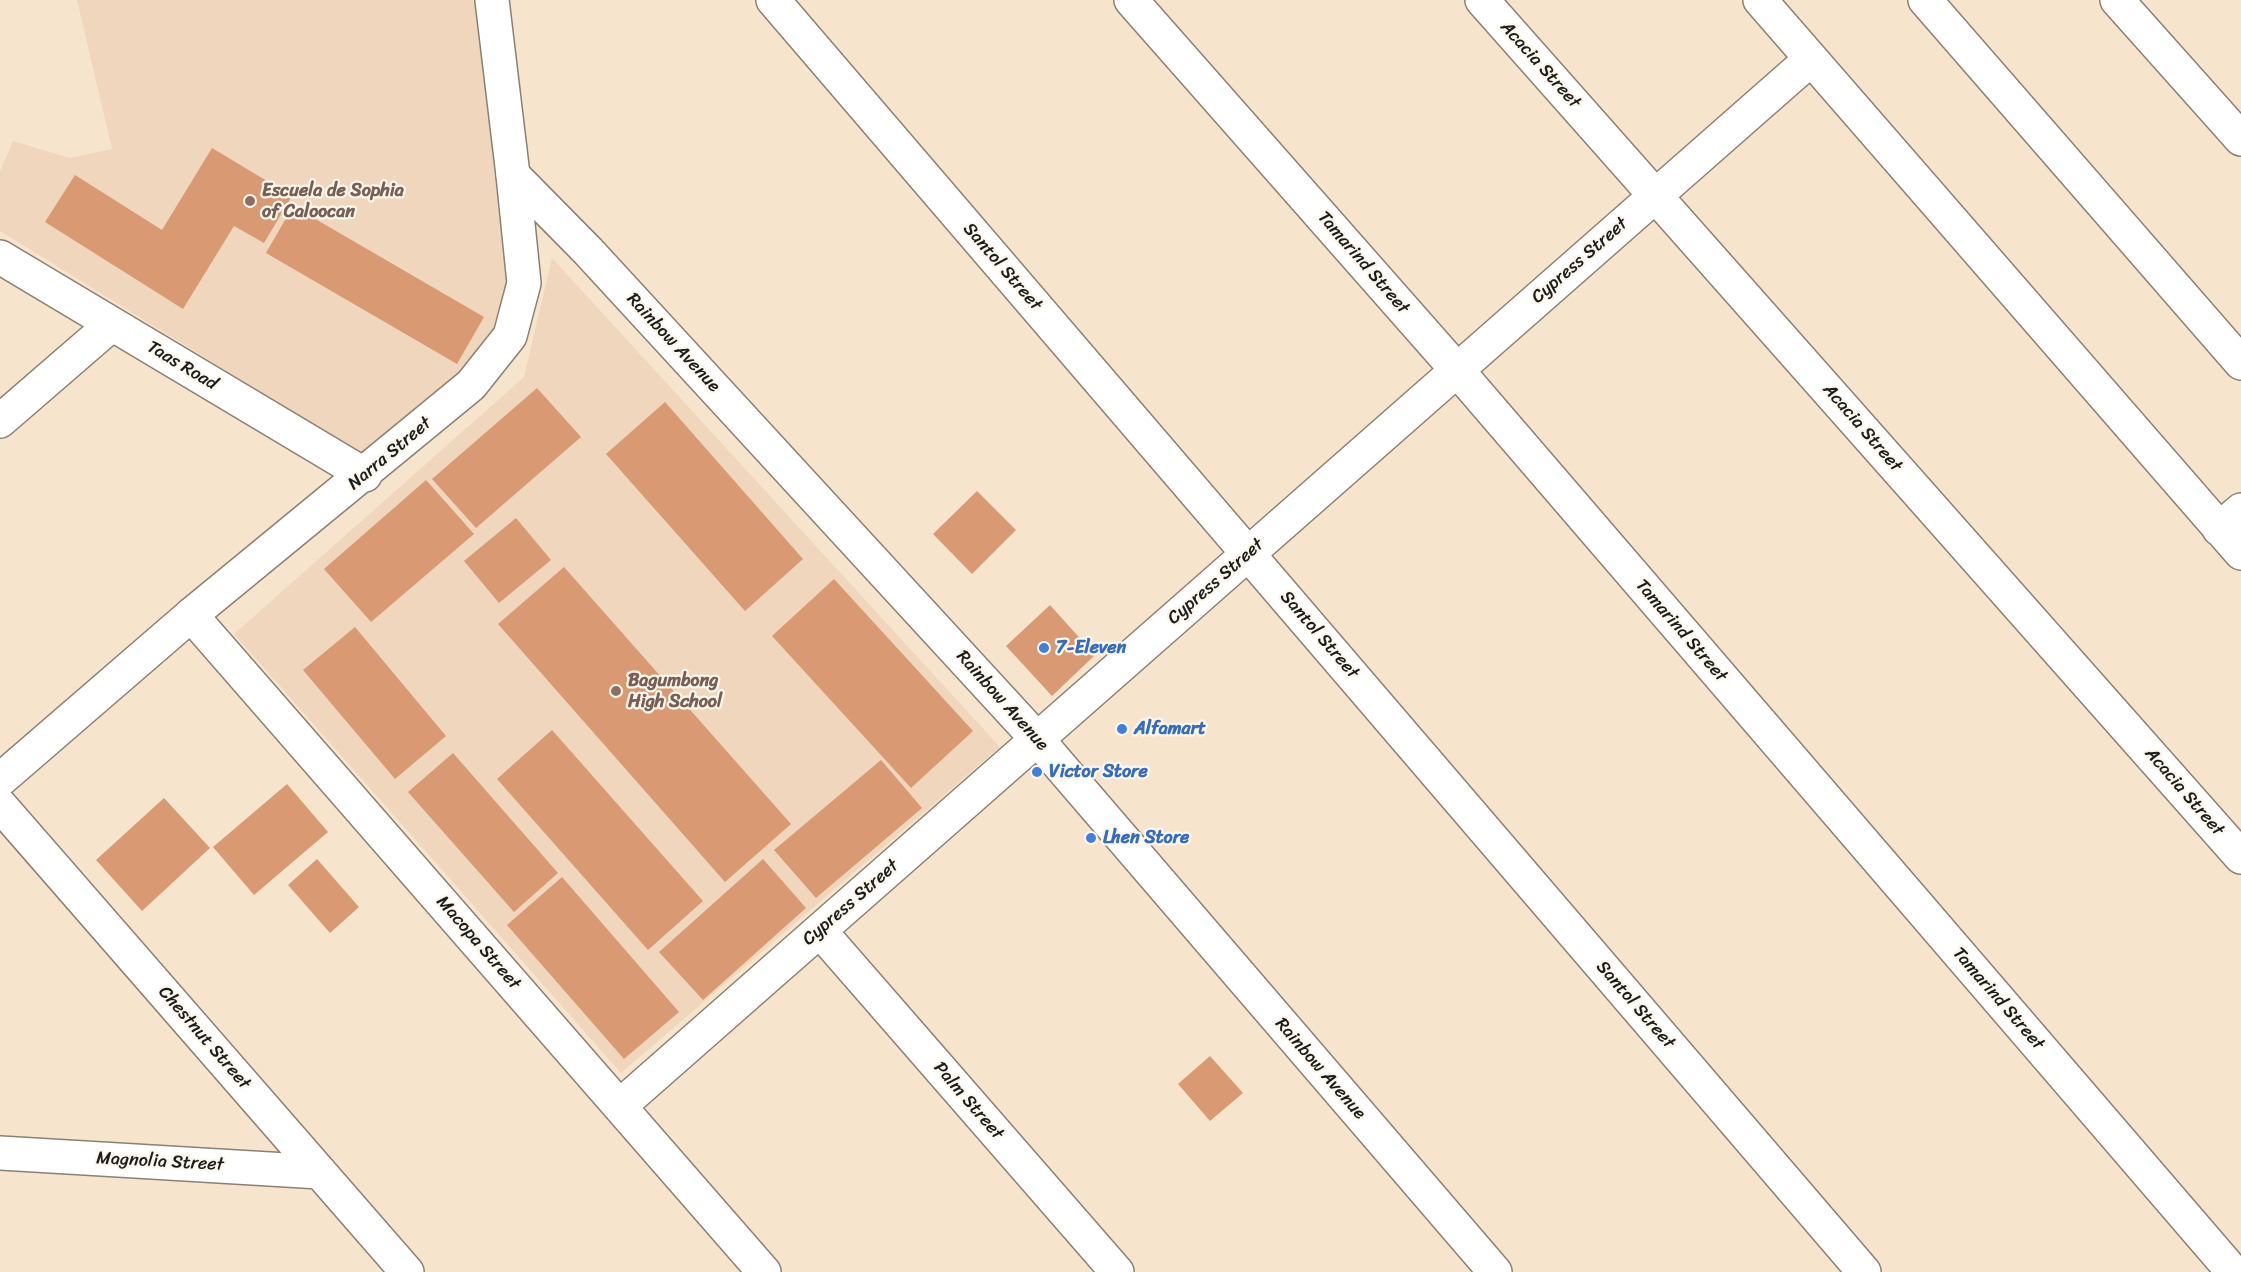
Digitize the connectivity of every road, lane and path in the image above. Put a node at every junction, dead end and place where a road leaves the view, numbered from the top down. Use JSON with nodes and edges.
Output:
{"nodes":[{"id":1,"x":492,"y":0,"type":"edge"},
{"id":2,"x":773,"y":0,"type":"edge"},
{"id":3,"x":1131,"y":0,"type":"edge"},
{"id":4,"x":1482,"y":0,"type":"edge"},
{"id":5,"x":1760,"y":0,"type":"edge"},
{"id":6,"x":1925,"y":0,"type":"edge"},
{"id":7,"x":2117,"y":0,"type":"edge"},
{"id":8,"x":1811,"y":59,"type":"junction"},
{"id":9,"x":2241,"y":139,"type":"edge"},
{"id":10,"x":513,"y":175,"type":"junction"},
{"id":11,"x":1656,"y":195,"type":"junction"},
{"id":12,"x":0,"y":257,"type":"edge"},
{"id":13,"x":111,"y":325,"type":"junction"},
{"id":14,"x":2241,"y":363,"type":"edge"},
{"id":15,"x":1457,"y":370,"type":"junction"},
{"id":16,"x":0,"y":421,"type":"edge"},
{"id":17,"x":365,"y":475,"type":"junction"},
{"id":18,"x":2230,"y":519,"type":"edge"},
{"id":19,"x":1248,"y":553,"type":"junction"},
{"id":20,"x":2241,"y":553,"type":"edge"},
{"id":21,"x":191,"y":615,"type":"junction"},
{"id":22,"x":1037,"y":739,"type":"junction"},
{"id":23,"x":0,"y":780,"type":"edge"},
{"id":24,"x":0,"y":805,"type":"edge"},
{"id":25,"x":2241,"y":857,"type":"edge"},
{"id":26,"x":820,"y":931,"type":"junction"},
{"id":27,"x":621,"y":1105,"type":"junction"},
{"id":28,"x":0,"y":1153,"type":"edge"},
{"id":29,"x":320,"y":1172,"type":"junction"},
{"id":30,"x":2229,"y":1263,"type":"edge"},
{"id":31,"x":407,"y":1272,"type":"edge"},
{"id":32,"x":764,"y":1272,"type":"edge"},
{"id":33,"x":1116,"y":1272,"type":"edge"},
{"id":34,"x":1495,"y":1272,"type":"edge"},
{"id":35,"x":1864,"y":1272,"type":"edge"}],
"edges":[{"from":1,"to":10,"type":"street","name":"Narra Street"},
{"from":2,"to":19,"type":"street","name":"Santol Street"},
{"from":3,"to":15,"type":"street","name":"Tamarind Street"},
{"from":4,"to":11,"type":"street","name":"Acacia Street"},
{"from":5,"to":8,"type":"street"},
{"from":6,"to":14,"type":"street"},
{"from":7,"to":9,"type":"street"},
{"from":8,"to":11,"type":"street","name":"Cypress Street"},
{"from":8,"to":18,"type":"street"},
{"from":10,"to":17,"type":"street","name":"Narra Street"},
{"from":10,"to":22,"type":"street","name":"Rainbow Avenue"},
{"from":11,"to":15,"type":"street","name":"Cypress Street"},
{"from":11,"to":25,"type":"street","name":"Acacia Street"},
{"from":12,"to":13,"type":"street","name":"Taas Road"},
{"from":13,"to":16,"type":"street"},
{"from":13,"to":17,"type":"street","name":"Taas Road"},
{"from":15,"to":19,"type":"street","name":"Cypress Street"},
{"from":15,"to":30,"type":"street","name":"Tamarind Street"},
{"from":17,"to":21,"type":"street","name":"Narra Street"},
{"from":18,"to":20,"type":"street"},
{"from":19,"to":22,"type":"street","name":"Cypress Street"},
{"from":19,"to":35,"type":"street","name":"Santol Street"},
{"from":21,"to":23,"type":"street","name":"Narra Street"},
{"from":21,"to":27,"type":"street","name":"Macopa Street"},
{"from":22,"to":26,"type":"street","name":"Cypress Street"},
{"from":22,"to":34,"type":"street","name":"Rainbow Avenue"},
{"from":24,"to":29,"type":"street","name":"Chestnut Street"},
{"from":26,"to":27,"type":"street","name":"Cypress Street"},
{"from":26,"to":33,"type":"street","name":"Palm Street"},
{"from":27,"to":32,"type":"street","name":"Macopa Street"},
{"from":28,"to":29,"type":"street","name":"Magnolia Street"},
{"from":29,"to":31,"type":"street","name":"Chestnut Street"}]}
